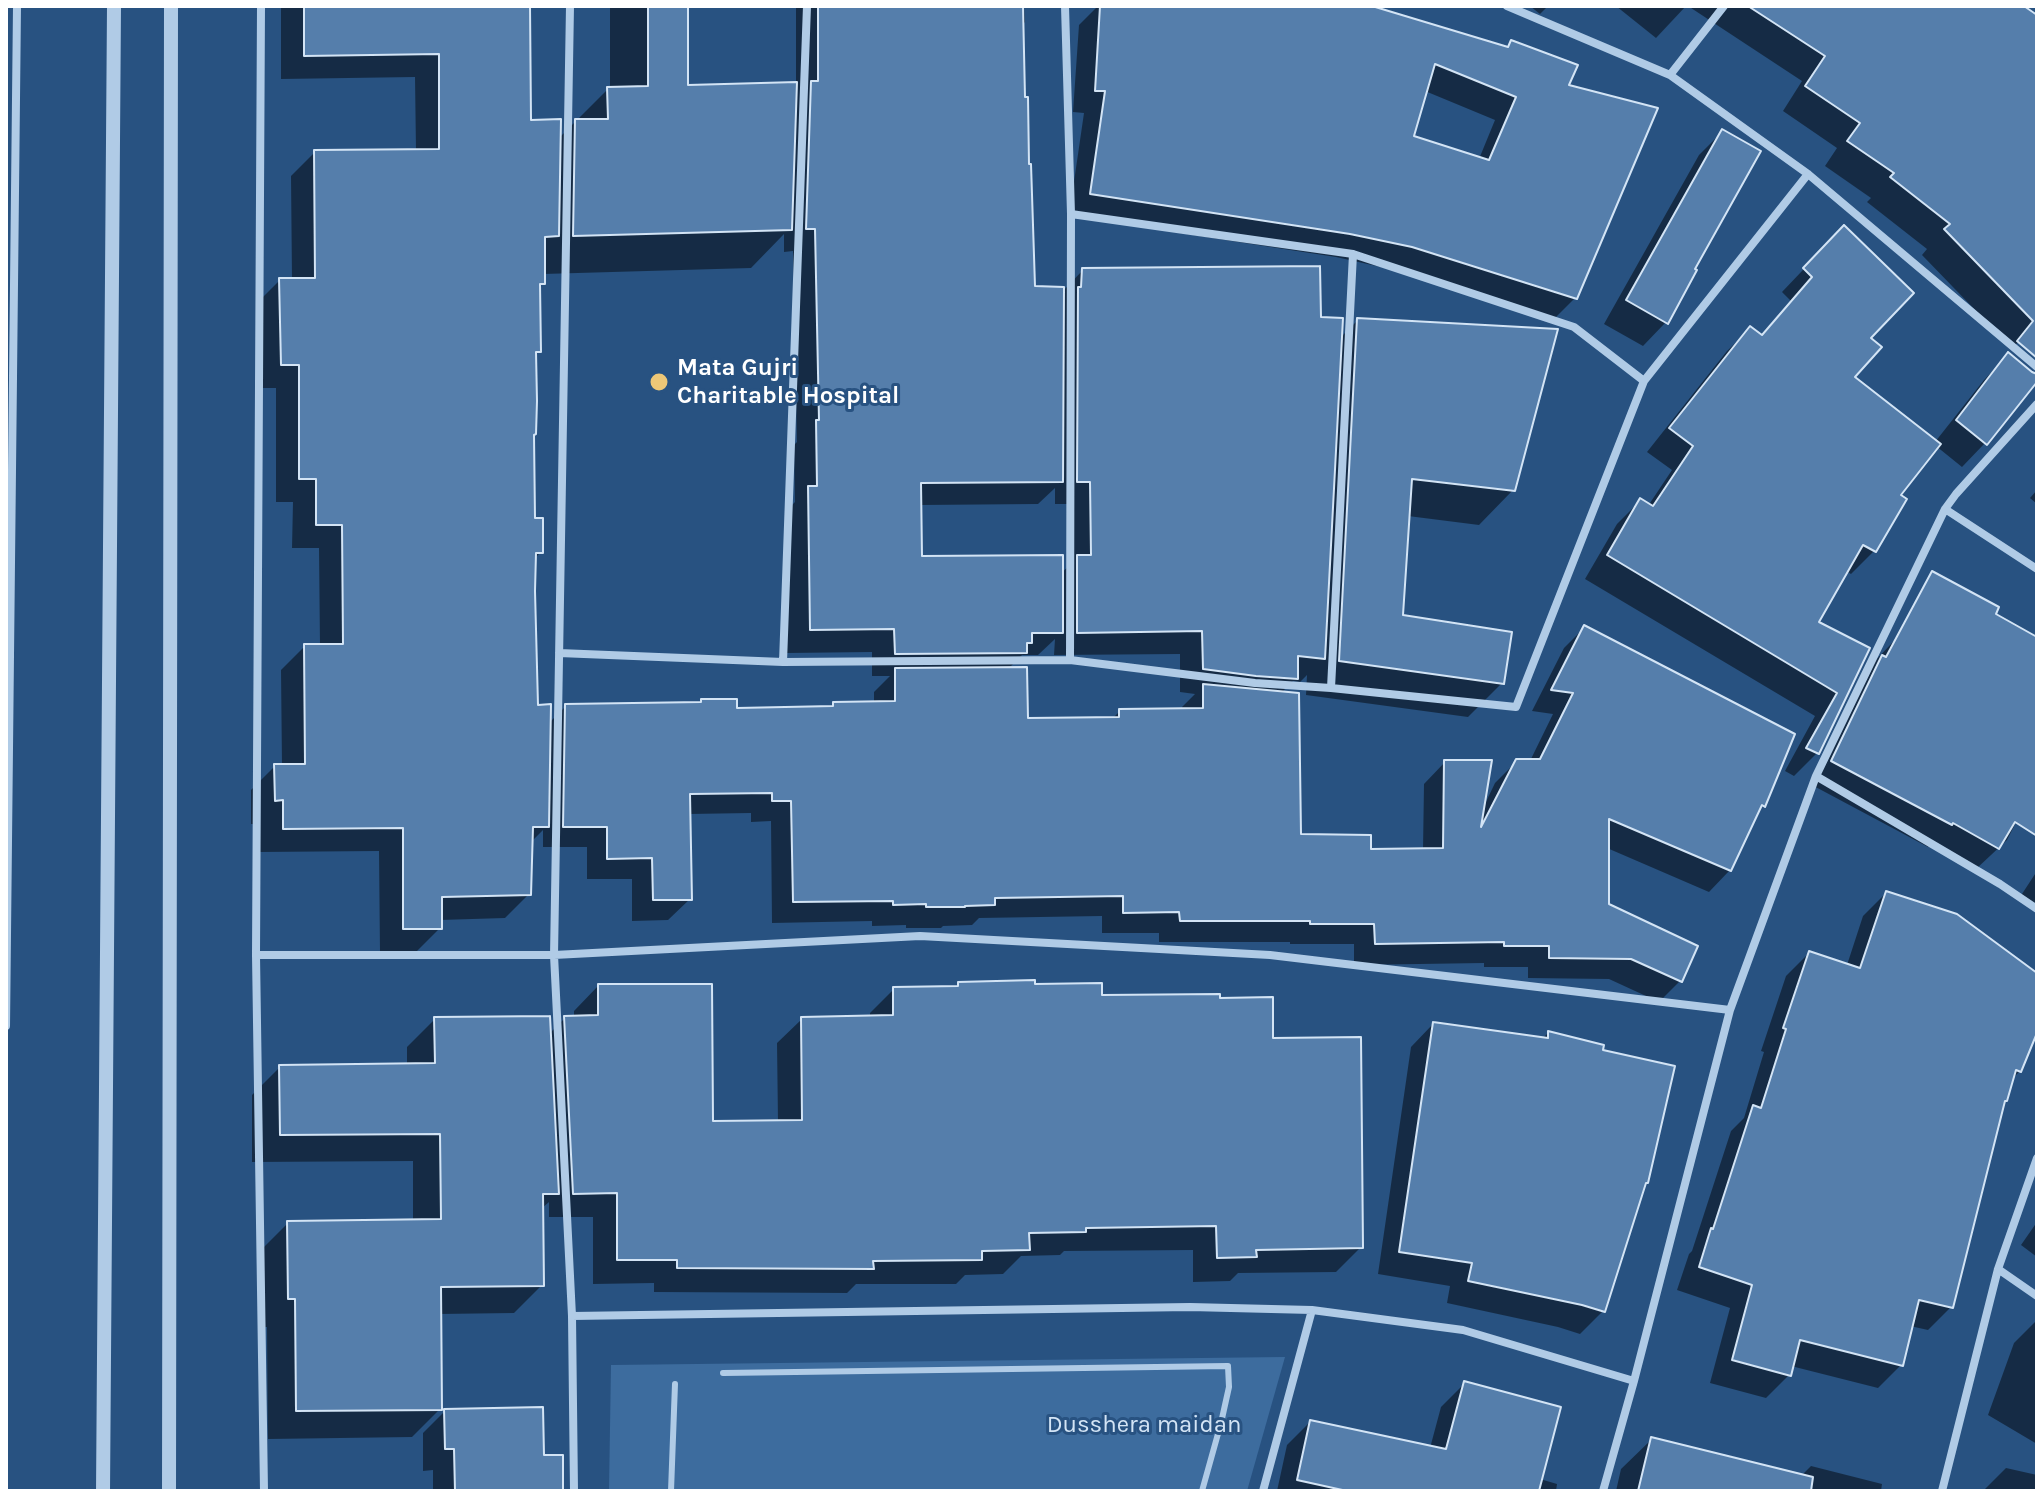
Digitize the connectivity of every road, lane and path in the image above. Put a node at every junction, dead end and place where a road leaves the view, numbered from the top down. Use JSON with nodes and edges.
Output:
{"nodes":[{"id":1,"x":17,"y":6,"type":"edge"},
{"id":2,"x":114,"y":6,"type":"edge"},
{"id":3,"x":171,"y":6,"type":"edge"},
{"id":4,"x":261,"y":6,"type":"edge"},
{"id":5,"x":570,"y":6,"type":"edge"},
{"id":6,"x":807,"y":6,"type":"edge"},
{"id":7,"x":1065,"y":6,"type":"edge"},
{"id":8,"x":1507,"y":6,"type":"edge"},
{"id":9,"x":1724,"y":6,"type":"edge"},
{"id":10,"x":1670,"y":75,"type":"junction"},
{"id":11,"x":1808,"y":174,"type":"junction"},
{"id":12,"x":11,"y":207,"type":"edge"},
{"id":13,"x":1071,"y":214,"type":"junction"},
{"id":14,"x":1353,"y":254,"type":"junction"},
{"id":15,"x":2037,"y":367,"type":"edge"},
{"id":16,"x":1644,"y":381,"type":"junction"},
{"id":17,"x":2037,"y":404,"type":"edge"},
{"id":18,"x":1945,"y":509,"type":"junction"},
{"id":19,"x":2037,"y":569,"type":"edge"},
{"id":20,"x":559,"y":653,"type":"junction"},
{"id":21,"x":1070,"y":660,"type":"junction"},
{"id":22,"x":783,"y":662,"type":"junction"},
{"id":23,"x":1331,"y":688,"type":"junction"},
{"id":24,"x":1816,"y":776,"type":"junction"},
{"id":25,"x":2037,"y":909,"type":"edge"},
{"id":26,"x":256,"y":955,"type":"junction"},
{"id":27,"x":554,"y":955,"type":"junction"},
{"id":28,"x":1730,"y":1010,"type":"junction"},
{"id":29,"x":6,"y":1026,"type":"edge"},
{"id":30,"x":2037,"y":1158,"type":"edge"},
{"id":31,"x":1998,"y":1269,"type":"junction"},
{"id":32,"x":2037,"y":1296,"type":"edge"},
{"id":33,"x":1312,"y":1310,"type":"junction"},
{"id":34,"x":572,"y":1316,"type":"junction"},
{"id":35,"x":723,"y":1373,"type":"dead end"},
{"id":36,"x":1634,"y":1381,"type":"junction"},
{"id":37,"x":675,"y":1384,"type":"dead end"},
{"id":38,"x":103,"y":1491,"type":"edge"},
{"id":39,"x":169,"y":1491,"type":"edge"},
{"id":40,"x":264,"y":1491,"type":"edge"},
{"id":41,"x":574,"y":1491,"type":"edge"},
{"id":42,"x":671,"y":1491,"type":"edge"},
{"id":43,"x":1202,"y":1491,"type":"edge"},
{"id":44,"x":1263,"y":1491,"type":"edge"},
{"id":45,"x":1603,"y":1491,"type":"edge"},
{"id":46,"x":1942,"y":1491,"type":"edge"}],
"edges":[{"from":1,"to":12,"type":"street"},
{"from":2,"to":38,"type":"street"},
{"from":3,"to":39,"type":"street"},
{"from":4,"to":26,"type":"street"},
{"from":5,"to":20,"type":"street"},
{"from":6,"to":22,"type":"street"},
{"from":7,"to":13,"type":"street"},
{"from":8,"to":10,"type":"street"},
{"from":9,"to":10,"type":"street"},
{"from":10,"to":11,"type":"street"},
{"from":11,"to":15,"type":"street"},
{"from":11,"to":16,"type":"street"},
{"from":12,"to":29,"type":"street"},
{"from":13,"to":14,"type":"street"},
{"from":13,"to":21,"type":"street"},
{"from":14,"to":16,"type":"street"},
{"from":14,"to":23,"type":"street"},
{"from":16,"to":23,"type":"street"},
{"from":17,"to":18,"type":"street"},
{"from":18,"to":19,"type":"street"},
{"from":18,"to":24,"type":"street"},
{"from":20,"to":22,"type":"street"},
{"from":20,"to":27,"type":"street"},
{"from":21,"to":22,"type":"street"},
{"from":21,"to":23,"type":"street"},
{"from":24,"to":25,"type":"street"},
{"from":24,"to":28,"type":"street"},
{"from":26,"to":27,"type":"street"},
{"from":26,"to":40,"type":"street"},
{"from":27,"to":28,"type":"street"},
{"from":27,"to":34,"type":"street"},
{"from":28,"to":36,"type":"street"},
{"from":30,"to":31,"type":"street"},
{"from":31,"to":32,"type":"street"},
{"from":31,"to":46,"type":"street"},
{"from":33,"to":34,"type":"street"},
{"from":33,"to":36,"type":"street"},
{"from":33,"to":44,"type":"street"},
{"from":34,"to":41,"type":"street"},
{"from":35,"to":43,"type":"lane"},
{"from":36,"to":45,"type":"street"},
{"from":37,"to":42,"type":"lane"}]}
